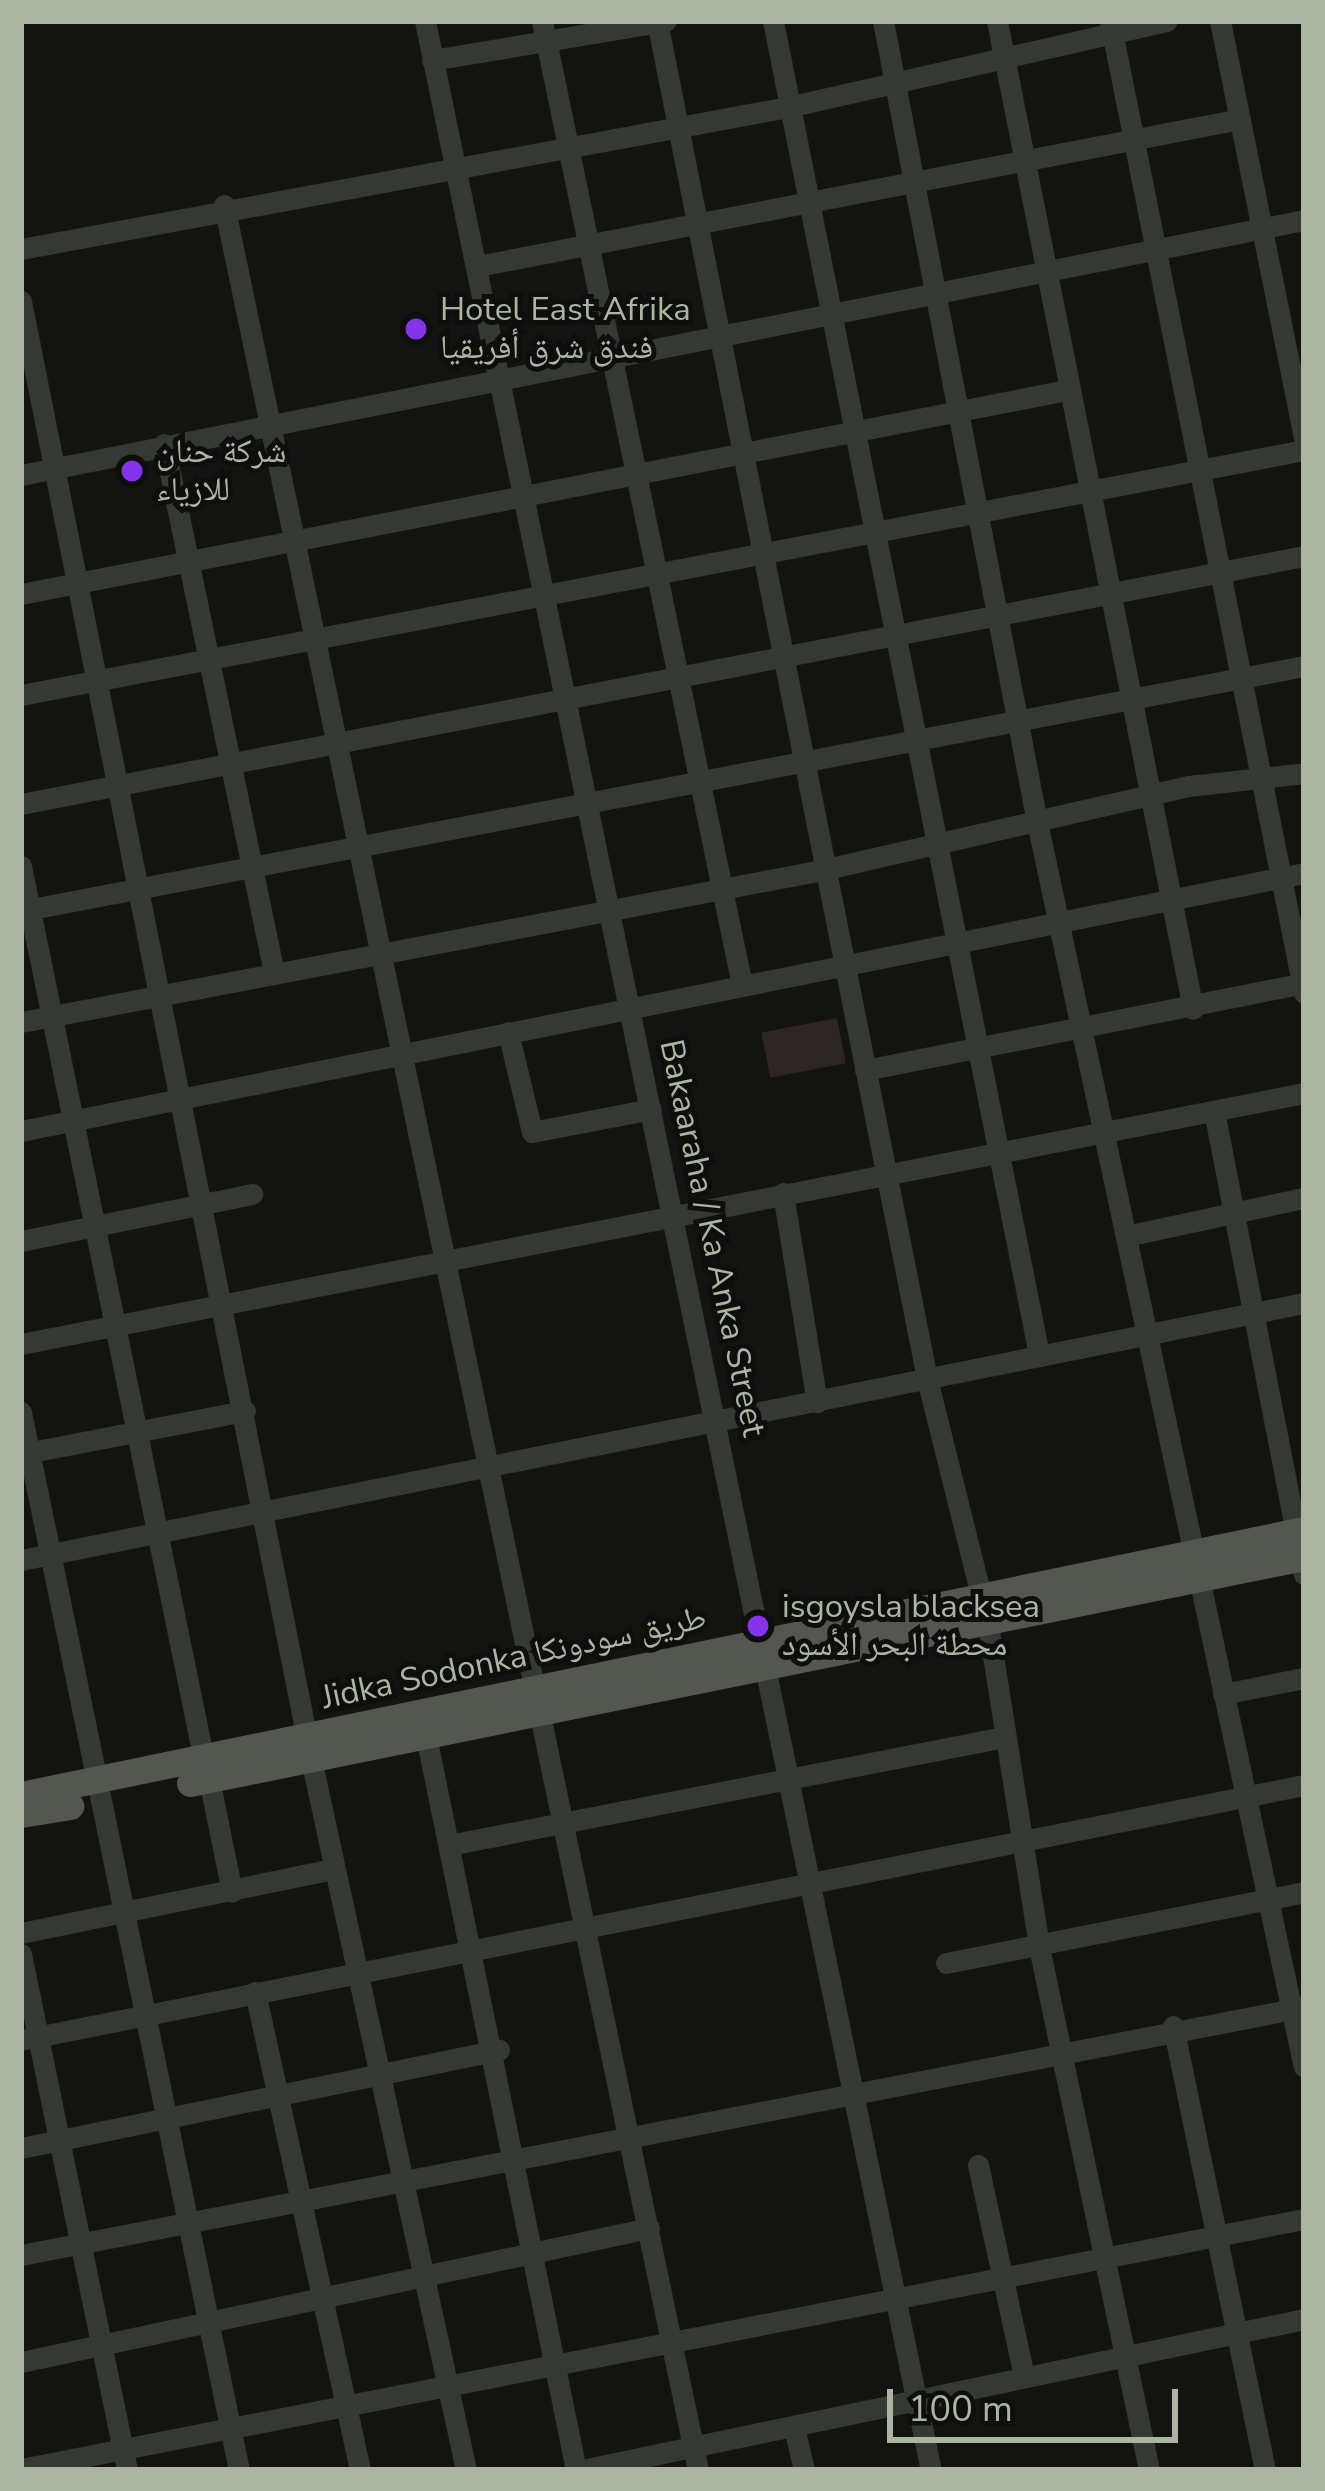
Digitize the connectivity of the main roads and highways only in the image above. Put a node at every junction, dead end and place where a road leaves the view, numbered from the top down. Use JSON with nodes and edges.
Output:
{"nodes":[{"id":1,"x":1302,"y":1550,"type":"edge"},
{"id":2,"x":532,"y":1700,"type":"junction"},
{"id":3,"x":310,"y":1749,"type":"junction"},
{"id":4,"x":103,"y":1791,"type":"junction"},
{"id":5,"x":21,"y":1795,"type":"edge"},
{"id":6,"x":21,"y":1814,"type":"edge"}],
"edges":[{"from":1,"to":2,"type":"main road","name":"Jidka Sodonka طريق سودونكا"},
{"from":2,"to":3,"type":"main road","name":"Jidka Sodonka طريق سودونكا"},
{"from":2,"to":3,"type":"main road","name":"Jidka Sodonka طريق سودونكا"},
{"from":3,"to":4,"type":"main road","name":"Jidka Sodonka طريق سودونكا"},
{"from":4,"to":5,"type":"main road","name":"Jidka Sodonka طريق سودونكا"},
{"from":4,"to":6,"type":"main road","name":"Jidka Sodonka طريق سودونكا"}]}
